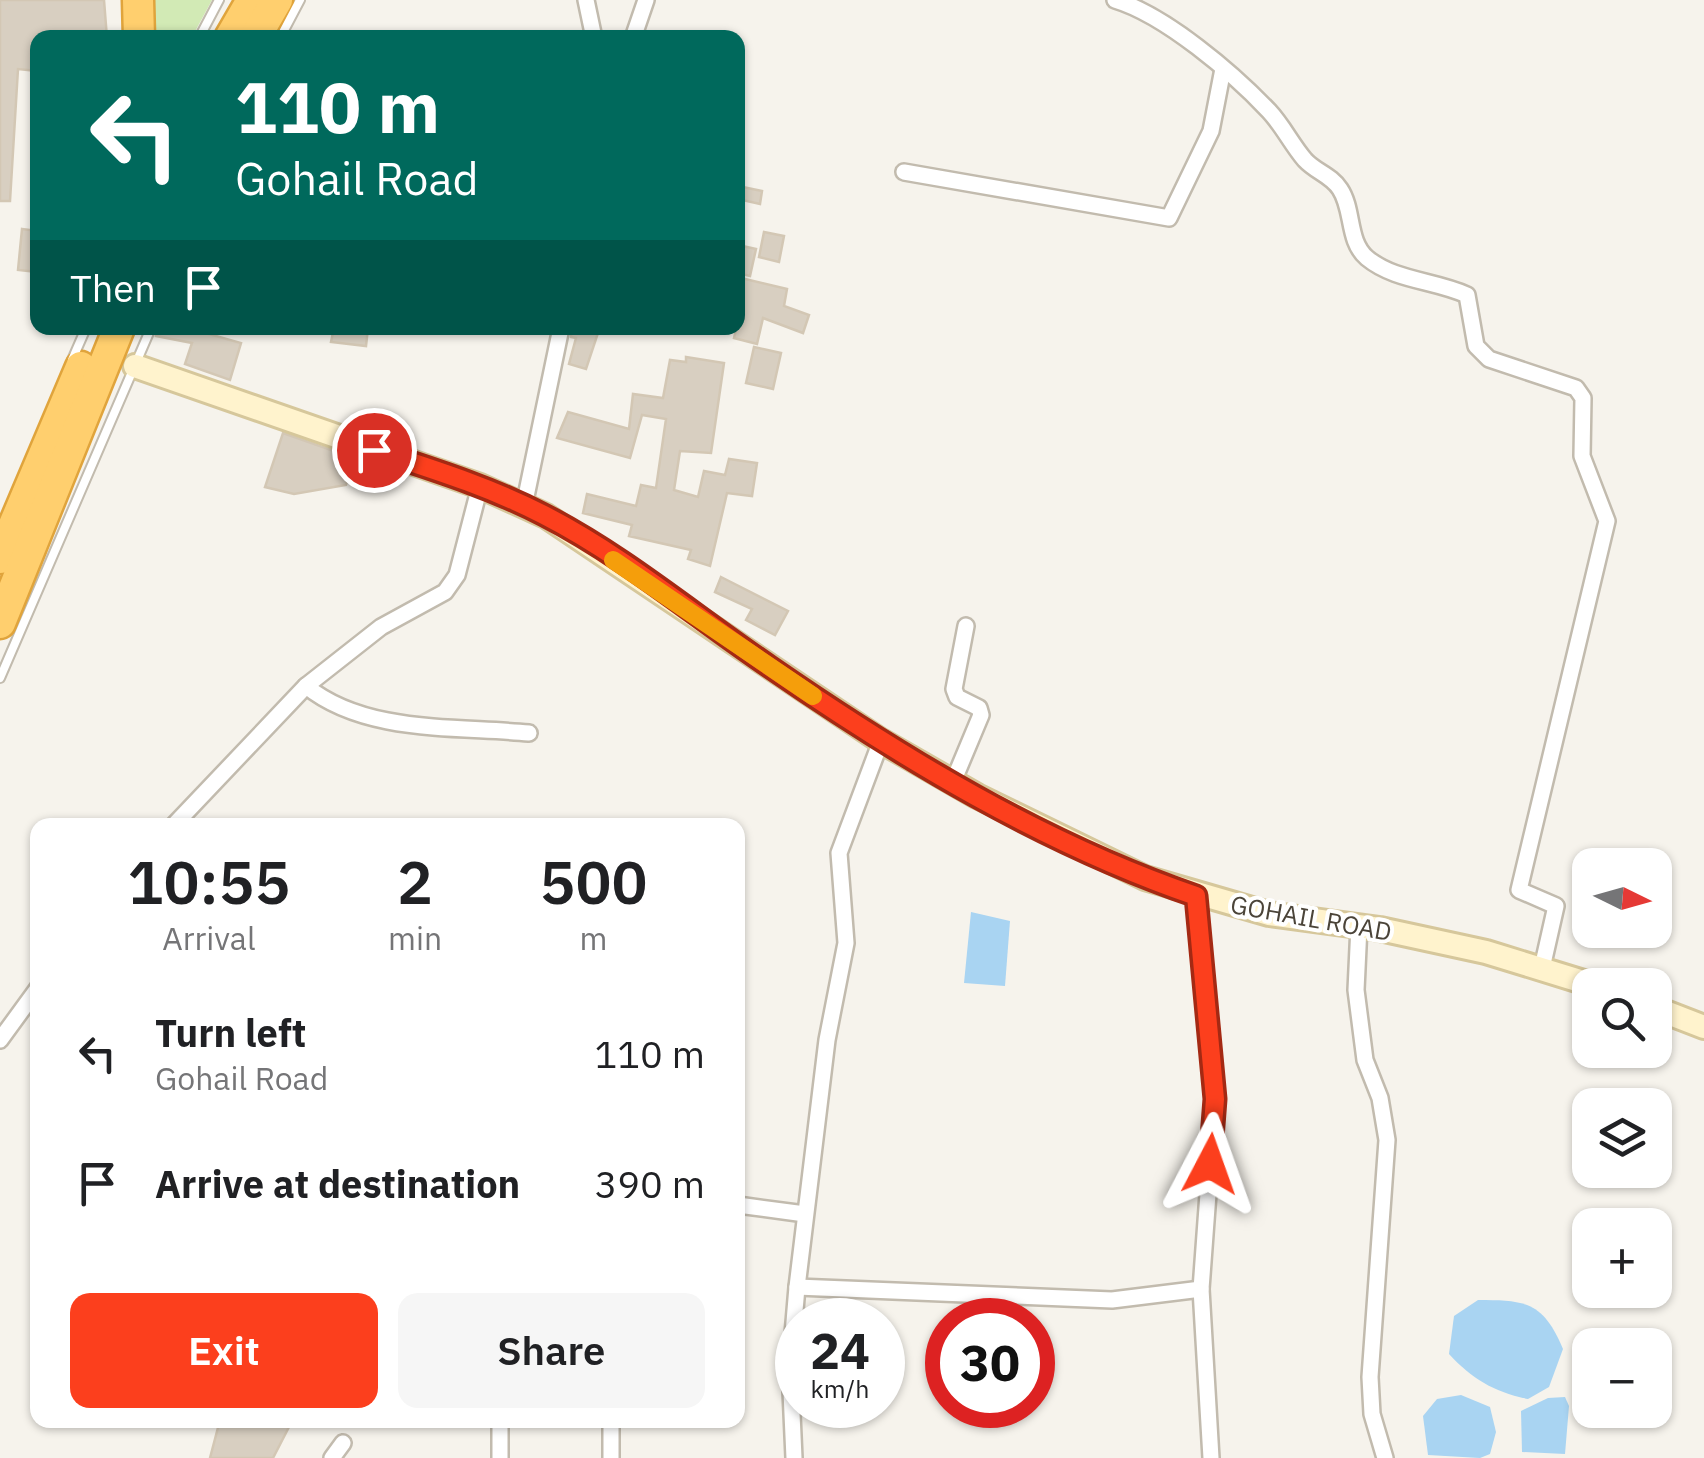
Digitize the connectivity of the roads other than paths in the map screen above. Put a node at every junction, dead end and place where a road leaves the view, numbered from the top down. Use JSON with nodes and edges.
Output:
{"nodes":[{"id":1,"x":138,"y":0,"type":"edge"},
{"id":2,"x":219,"y":0,"type":"edge"},
{"id":3,"x":252,"y":0,"type":"edge"},
{"id":4,"x":277,"y":0,"type":"edge"},
{"id":5,"x":300,"y":0,"type":"edge"},
{"id":6,"x":586,"y":0,"type":"edge"},
{"id":7,"x":646,"y":0,"type":"edge"},
{"id":8,"x":1115,"y":0,"type":"edge"},
{"id":9,"x":138,"y":30,"type":"edge"},
{"id":10,"x":202,"y":30,"type":"edge"},
{"id":11,"x":235,"y":30,"type":"edge"},
{"id":12,"x":260,"y":30,"type":"edge"},
{"id":13,"x":284,"y":30,"type":"edge"},
{"id":14,"x":592,"y":30,"type":"edge"},
{"id":15,"x":635,"y":30,"type":"edge"},
{"id":16,"x":1224,"y":69,"type":"junction"},
{"id":17,"x":904,"y":172,"type":"dead end"},
{"id":18,"x":83,"y":335,"type":"edge"},
{"id":19,"x":95,"y":335,"type":"edge"},
{"id":20,"x":115,"y":335,"type":"edge"},
{"id":21,"x":149,"y":335,"type":"edge"},
{"id":22,"x":560,"y":335,"type":"edge"},
{"id":23,"x":136,"y":366,"type":"junction"},
{"id":24,"x":81,"y":394,"type":"junction"},
{"id":25,"x":480,"y":486,"type":"junction"},
{"id":26,"x":524,"y":506,"type":"junction"},
{"id":27,"x":8,"y":508,"type":"dead end"},
{"id":28,"x":0,"y":558,"type":"edge"},
{"id":29,"x":0,"y":624,"type":"edge"},
{"id":30,"x":966,"y":626,"type":"dead end"},
{"id":31,"x":0,"y":678,"type":"edge"},
{"id":32,"x":306,"y":686,"type":"junction"},
{"id":33,"x":529,"y":733,"type":"dead end"},
{"id":34,"x":881,"y":741,"type":"junction"},
{"id":35,"x":953,"y":782,"type":"junction"},
{"id":36,"x":181,"y":818,"type":"edge"},
{"id":37,"x":1196,"y":896,"type":"junction"},
{"id":38,"x":1358,"y":926,"type":"junction"},
{"id":39,"x":1542,"y":968,"type":"junction"},
{"id":40,"x":1572,"y":978,"type":"edge"},
{"id":41,"x":30,"y":999,"type":"edge"},
{"id":42,"x":1672,"y":1015,"type":"edge"},
{"id":43,"x":1704,"y":1027,"type":"edge"},
{"id":44,"x":0,"y":1040,"type":"edge"},
{"id":45,"x":745,"y":1206,"type":"edge"},
{"id":46,"x":805,"y":1214,"type":"junction"},
{"id":47,"x":797,"y":1286,"type":"junction"},
{"id":48,"x":1202,"y":1289,"type":"junction"},
{"id":49,"x":500,"y":1428,"type":"edge"},
{"id":50,"x":612,"y":1428,"type":"edge"},
{"id":51,"x":343,"y":1443,"type":"dead end"},
{"id":52,"x":332,"y":1458,"type":"edge"},
{"id":53,"x":500,"y":1458,"type":"edge"},
{"id":54,"x":611,"y":1458,"type":"edge"},
{"id":55,"x":794,"y":1458,"type":"edge"},
{"id":56,"x":1211,"y":1458,"type":"edge"},
{"id":57,"x":1385,"y":1458,"type":"edge"}],
"edges":[{"from":1,"to":9,"type":"highway"},
{"from":2,"to":10,"type":"lane"},
{"from":3,"to":11,"type":"highway"},
{"from":4,"to":12,"type":"highway"},
{"from":5,"to":13,"type":"lane"},
{"from":6,"to":14,"type":"street"},
{"from":7,"to":15,"type":"street"},
{"from":8,"to":16,"type":"street"},
{"from":16,"to":17,"type":"street"},
{"from":16,"to":39,"type":"street"},
{"from":18,"to":27,"type":"lane"},
{"from":19,"to":24,"type":"highway"},
{"from":20,"to":24,"type":"highway"},
{"from":21,"to":23,"type":"lane"},
{"from":22,"to":26,"type":"street"},
{"from":23,"to":25,"type":"main road","name":"GOHAIL ROAD"},
{"from":23,"to":31,"type":"lane"},
{"from":24,"to":28,"type":"highway"},
{"from":24,"to":29,"type":"highway"},
{"from":25,"to":26,"type":"main road","name":"GOHAIL ROAD"},
{"from":25,"to":32,"type":"street"},
{"from":26,"to":34,"type":"main road","name":"GOHAIL ROAD"},
{"from":30,"to":35,"type":"street"},
{"from":32,"to":33,"type":"street"},
{"from":32,"to":36,"type":"street"},
{"from":34,"to":35,"type":"main road","name":"GOHAIL ROAD"},
{"from":34,"to":46,"type":"street"},
{"from":35,"to":37,"type":"main road","name":"GOHAIL ROAD"},
{"from":37,"to":38,"type":"main road","name":"GOHAIL ROAD"},
{"from":37,"to":48,"type":"street"},
{"from":38,"to":39,"type":"main road","name":"GOHAIL ROAD"},
{"from":38,"to":57,"type":"street"},
{"from":39,"to":40,"type":"main road","name":"GOHAIL ROAD"},
{"from":41,"to":44,"type":"street"},
{"from":42,"to":43,"type":"main road"},
{"from":45,"to":46,"type":"street"},
{"from":46,"to":47,"type":"street"},
{"from":47,"to":48,"type":"street"},
{"from":47,"to":55,"type":"street"},
{"from":48,"to":56,"type":"street"},
{"from":49,"to":53,"type":"street"},
{"from":50,"to":54,"type":"street"},
{"from":51,"to":52,"type":"street"}]}
